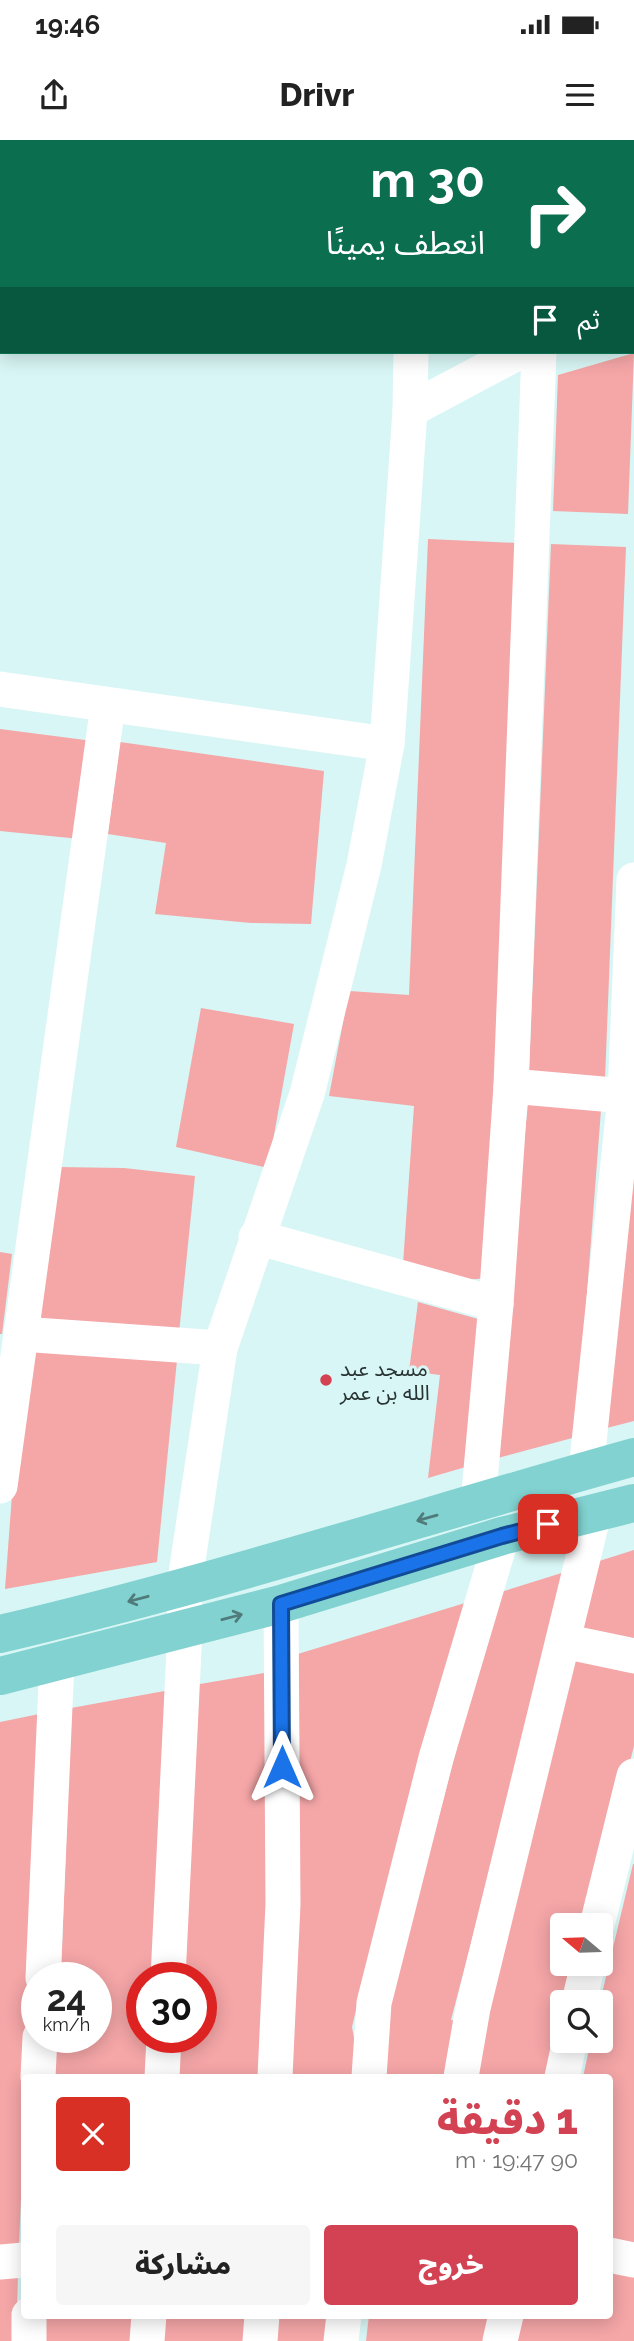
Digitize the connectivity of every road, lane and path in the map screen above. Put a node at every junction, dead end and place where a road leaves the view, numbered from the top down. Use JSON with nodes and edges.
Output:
{"nodes":[{"id":1,"x":411,"y":354,"type":"edge"},
{"id":2,"x":515,"y":354,"type":"edge"},
{"id":3,"x":540,"y":354,"type":"edge"},
{"id":4,"x":410,"y":410,"type":"junction"},
{"id":5,"x":0,"y":690,"type":"edge"},
{"id":6,"x":108,"y":705,"type":"junction"},
{"id":7,"x":387,"y":744,"type":"junction"},
{"id":8,"x":634,"y":880,"type":"edge"},
{"id":9,"x":511,"y":1086,"type":"junction"},
{"id":10,"x":625,"y":1096,"type":"junction"},
{"id":11,"x":256,"y":1237,"type":"junction"},
{"id":12,"x":496,"y":1304,"type":"junction"},
{"id":13,"x":21,"y":1334,"type":"junction"},
{"id":14,"x":220,"y":1348,"type":"junction"},
{"id":15,"x":634,"y":1457,"type":"edge"},
{"id":16,"x":586,"y":1471,"type":"junction"},
{"id":17,"x":0,"y":1486,"type":"edge"},
{"id":18,"x":478,"y":1503,"type":"junction"},
{"id":19,"x":634,"y":1503,"type":"edge"},
{"id":20,"x":594,"y":1513,"type":"junction"},
{"id":21,"x":502,"y":1536,"type":"junction"},
{"id":22,"x":184,"y":1587,"type":"junction"},
{"id":23,"x":281,"y":1604,"type":"junction"},
{"id":24,"x":185,"y":1629,"type":"junction"},
{"id":25,"x":0,"y":1634,"type":"edge"},
{"id":26,"x":563,"y":1641,"type":"junction"},
{"id":27,"x":634,"y":1656,"type":"edge"},
{"id":28,"x":57,"y":1661,"type":"junction"},
{"id":29,"x":0,"y":1676,"type":"edge"},
{"id":30,"x":634,"y":1776,"type":"edge"},
{"id":31,"x":600,"y":1913,"type":"edge"},
{"id":32,"x":44,"y":1962,"type":"edge"},
{"id":33,"x":169,"y":1962,"type":"edge"},
{"id":34,"x":39,"y":2053,"type":"edge"},
{"id":35,"x":163,"y":2053,"type":"edge"},
{"id":36,"x":567,"y":2053,"type":"edge"},
{"id":37,"x":38,"y":2074,"type":"edge"},
{"id":38,"x":162,"y":2074,"type":"edge"},
{"id":39,"x":275,"y":2074,"type":"edge"},
{"id":40,"x":369,"y":2074,"type":"edge"},
{"id":41,"x":462,"y":2074,"type":"edge"},
{"id":42,"x":563,"y":2074,"type":"edge"},
{"id":43,"x":613,"y":2256,"type":"edge"},
{"id":44,"x":21,"y":2260,"type":"edge"},
{"id":45,"x":634,"y":2260,"type":"edge"},
{"id":46,"x":0,"y":2262,"type":"edge"},
{"id":47,"x":29,"y":2319,"type":"edge"},
{"id":48,"x":149,"y":2319,"type":"edge"},
{"id":49,"x":262,"y":2319,"type":"edge"},
{"id":50,"x":344,"y":2319,"type":"edge"},
{"id":51,"x":505,"y":2319,"type":"edge"},
{"id":52,"x":29,"y":2341,"type":"edge"},
{"id":53,"x":147,"y":2341,"type":"edge"},
{"id":54,"x":260,"y":2341,"type":"edge"},
{"id":55,"x":341,"y":2341,"type":"edge"},
{"id":56,"x":500,"y":2341,"type":"edge"}],
"edges":[{"from":1,"to":4,"type":"street"},
{"from":2,"to":4,"type":"street"},
{"from":3,"to":9,"type":"street"},
{"from":4,"to":7,"type":"street"},
{"from":5,"to":6,"type":"street"},
{"from":6,"to":7,"type":"street"},
{"from":6,"to":13,"type":"street"},
{"from":7,"to":11,"type":"street"},
{"from":8,"to":10,"type":"street"},
{"from":9,"to":10,"type":"street"},
{"from":9,"to":12,"type":"street"},
{"from":10,"to":16,"type":"street"},
{"from":11,"to":12,"type":"street"},
{"from":11,"to":14,"type":"street"},
{"from":12,"to":18,"type":"street"},
{"from":13,"to":14,"type":"street"},
{"from":13,"to":17,"type":"street"},
{"from":14,"to":22,"type":"street"},
{"from":15,"to":16,"type":"main road"},
{"from":16,"to":18,"type":"main road"},
{"from":18,"to":22,"type":"main road","one_way":true},
{"from":19,"to":20,"type":"main road"},
{"from":20,"to":21,"type":"main road"},
{"from":20,"to":26,"type":"street"},
{"from":21,"to":23,"type":"main road"},
{"from":21,"to":40,"type":"street"},
{"from":22,"to":24,"type":"street"},
{"from":22,"to":25,"type":"main road","one_way":true},
{"from":24,"to":23,"type":"main road","one_way":true},
{"from":23,"to":39,"type":"street"},
{"from":24,"to":28,"type":"main road"},
{"from":24,"to":33,"type":"street"},
{"from":26,"to":27,"type":"street"},
{"from":26,"to":41,"type":"street"},
{"from":28,"to":29,"type":"main road"},
{"from":28,"to":32,"type":"street"},
{"from":30,"to":31,"type":"street"},
{"from":34,"to":37,"type":"street"},
{"from":35,"to":38,"type":"street"},
{"from":36,"to":42,"type":"street"},
{"from":43,"to":45,"type":"street"},
{"from":44,"to":46,"type":"street"},
{"from":47,"to":52,"type":"street"},
{"from":48,"to":53,"type":"street"},
{"from":49,"to":54,"type":"street"},
{"from":50,"to":55,"type":"street"},
{"from":51,"to":56,"type":"street"}]}
